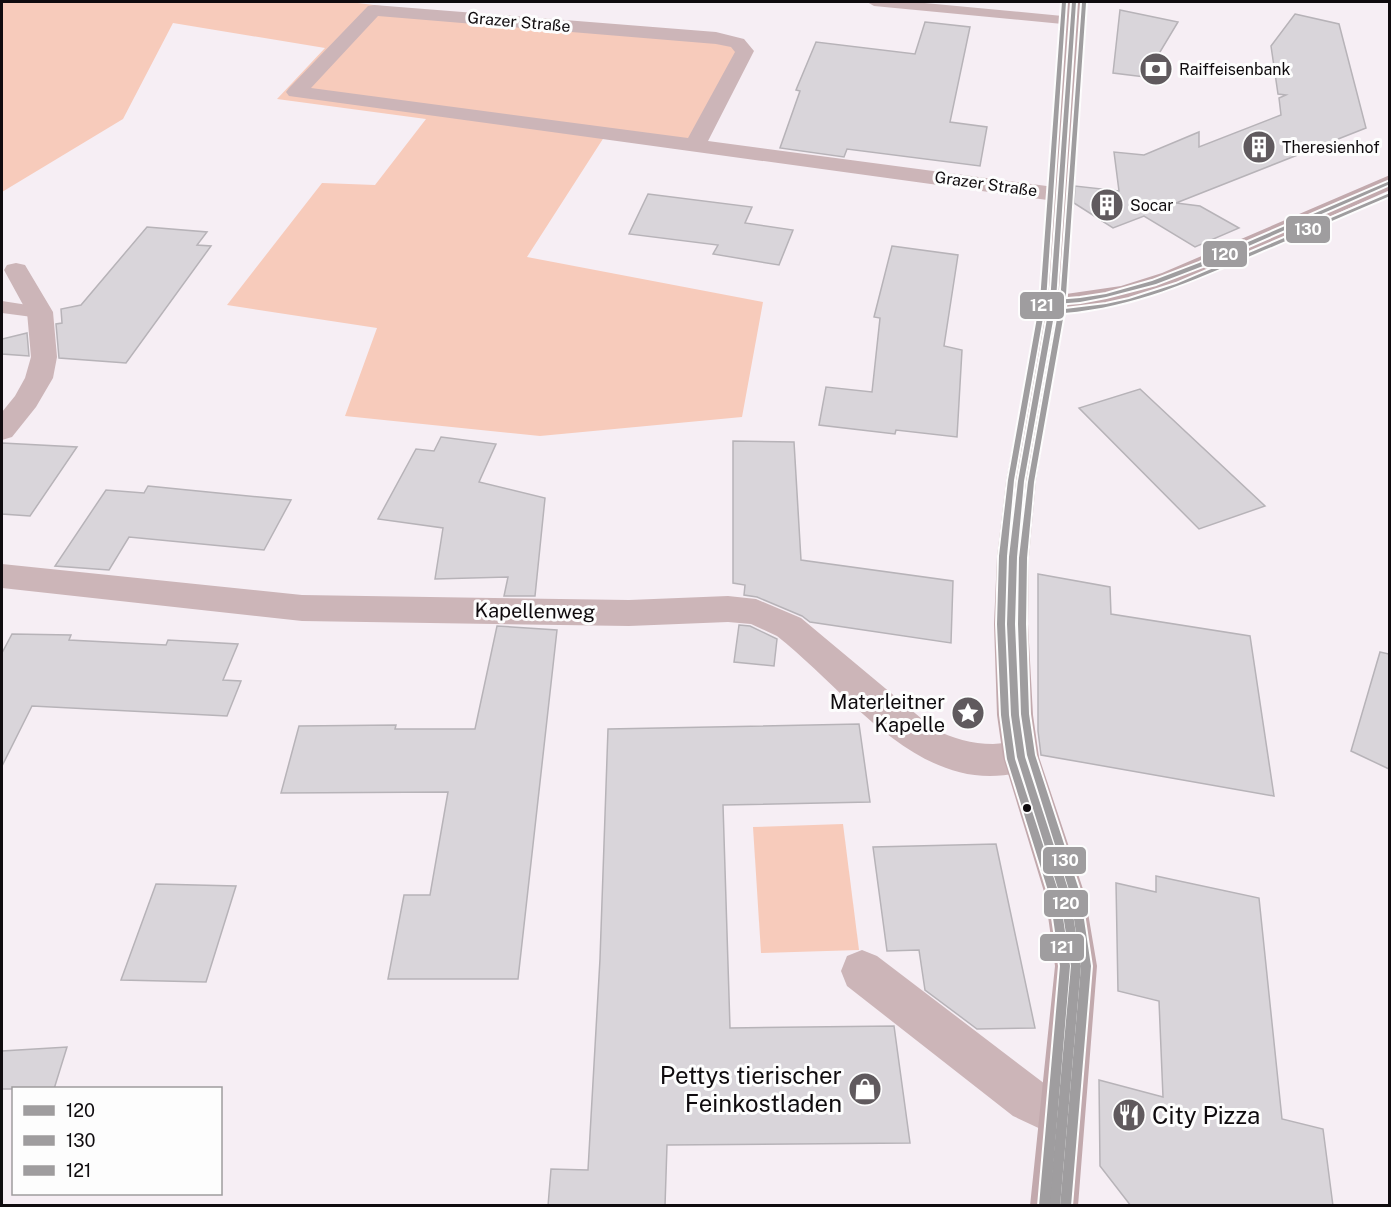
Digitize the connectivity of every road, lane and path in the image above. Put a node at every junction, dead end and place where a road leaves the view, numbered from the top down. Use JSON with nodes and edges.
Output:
{"nodes":[{"id":1,"x":874,"y":2,"type":"edge"},
{"id":2,"x":1074,"y":11,"type":"edge"},
{"id":3,"x":695,"y":145,"type":"junction"},
{"id":4,"x":1389,"y":182,"type":"edge"},
{"id":5,"x":1062,"y":195,"type":"junction"},
{"id":6,"x":16,"y":270,"type":"dead end"},
{"id":7,"x":1053,"y":302,"type":"junction"},
{"id":8,"x":2,"y":307,"type":"edge"},
{"id":9,"x":40,"y":312,"type":"junction"},
{"id":10,"x":2,"y":430,"type":"edge"},
{"id":11,"x":2,"y":576,"type":"edge"},
{"id":12,"x":1021,"y":757,"type":"junction"},
{"id":13,"x":862,"y":971,"type":"dead end"},
{"id":14,"x":1062,"y":1116,"type":"junction"},
{"id":15,"x":1054,"y":1206,"type":"edge"}],
"edges":[{"from":1,"to":2,"type":"lane","name":"Grazer Straße"},
{"from":2,"to":5,"type":"main road","name":"Grazer Straße"},
{"from":3,"to":3,"type":"street","name":"Grazer Straße"},
{"from":3,"to":5,"type":"street","name":"Grazer Straße"},
{"from":4,"to":7,"type":"main road"},
{"from":5,"to":7,"type":"main road","name":"Grazer Straße"},
{"from":6,"to":9,"type":"street"},
{"from":7,"to":12,"type":"main road","name":"Grazer Straße"},
{"from":8,"to":9,"type":"lane"},
{"from":9,"to":10,"type":"street"},
{"from":11,"to":12,"type":"street","name":"Kapellenweg"},
{"from":12,"to":14,"type":"main road","name":"Grazer Straße"},
{"from":13,"to":14,"type":"street"},
{"from":14,"to":15,"type":"main road","name":"Grazer Straße"}]}
